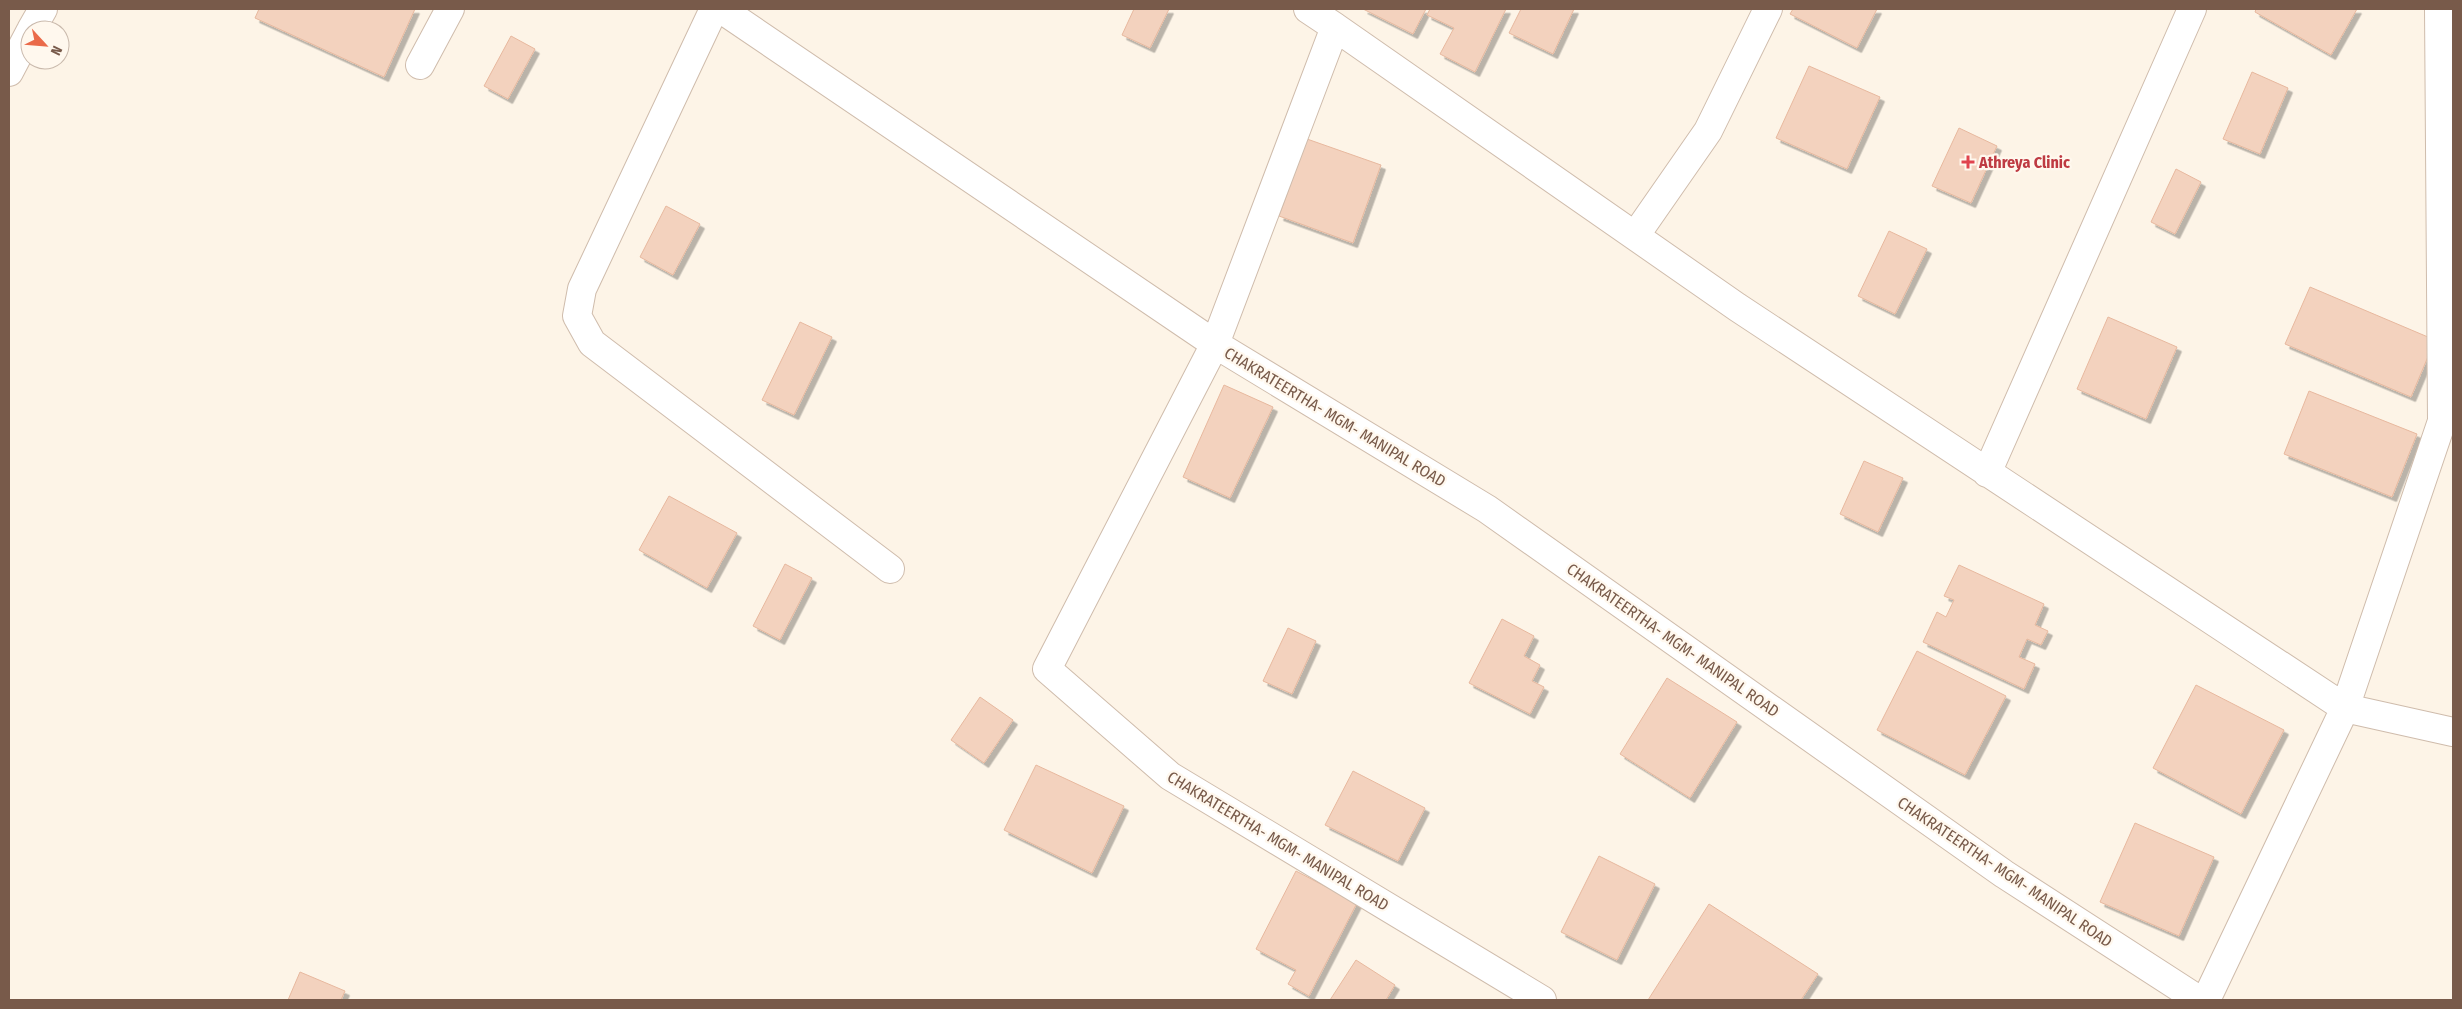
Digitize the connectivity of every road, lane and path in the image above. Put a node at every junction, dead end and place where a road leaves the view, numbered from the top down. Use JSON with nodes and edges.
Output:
{"nodes":[{"id":1,"x":43,"y":9,"type":"edge"},
{"id":2,"x":450,"y":9,"type":"edge"},
{"id":3,"x":714,"y":9,"type":"edge"},
{"id":4,"x":722,"y":9,"type":"edge"},
{"id":5,"x":1308,"y":9,"type":"edge"},
{"id":6,"x":1768,"y":9,"type":"edge"},
{"id":7,"x":2192,"y":9,"type":"edge"},
{"id":8,"x":2439,"y":9,"type":"edge"},
{"id":9,"x":37,"y":20,"type":"edge"},
{"id":10,"x":1335,"y":27,"type":"junction"},
{"id":11,"x":20,"y":52,"type":"edge"},
{"id":12,"x":420,"y":65,"type":"dead end"},
{"id":13,"x":9,"y":72,"type":"edge"},
{"id":14,"x":1636,"y":236,"type":"junction"},
{"id":15,"x":1215,"y":344,"type":"junction"},
{"id":16,"x":1988,"y":473,"type":"junction"},
{"id":17,"x":890,"y":570,"type":"dead end"},
{"id":18,"x":2344,"y":708,"type":"junction"},
{"id":19,"x":2453,"y":732,"type":"edge"},
{"id":20,"x":1542,"y":1000,"type":"edge"},
{"id":21,"x":2199,"y":1000,"type":"edge"},
{"id":22,"x":2206,"y":1000,"type":"edge"}],
"edges":[{"from":1,"to":9,"type":"street"},
{"from":2,"to":12,"type":"street"},
{"from":3,"to":17,"type":"street"},
{"from":4,"to":15,"type":"street"},
{"from":5,"to":10,"type":"street"},
{"from":6,"to":14,"type":"street"},
{"from":7,"to":16,"type":"street"},
{"from":8,"to":18,"type":"street"},
{"from":10,"to":14,"type":"street"},
{"from":10,"to":15,"type":"street"},
{"from":11,"to":13,"type":"street"},
{"from":14,"to":16,"type":"street"},
{"from":15,"to":20,"type":"street","name":"CHAKRATEERTHA- MGM- MANIPAL ROAD"},
{"from":15,"to":21,"type":"street","name":"CHAKRATEERTHA- MGM- MANIPAL ROAD"},
{"from":16,"to":18,"type":"street"},
{"from":18,"to":19,"type":"street"},
{"from":18,"to":22,"type":"street"}]}
